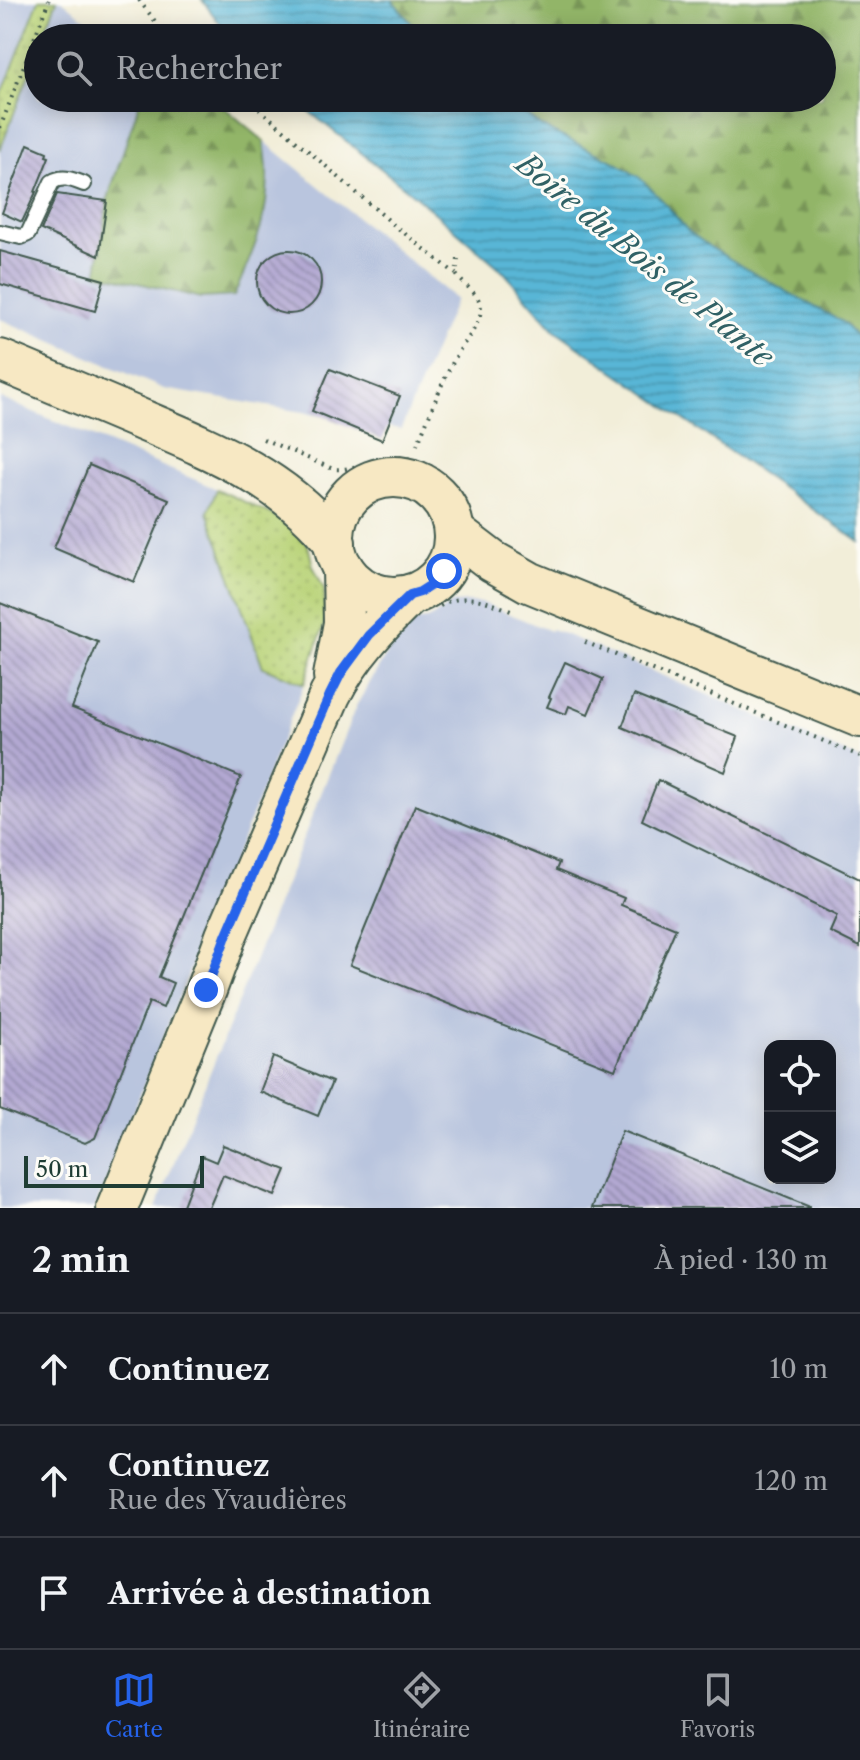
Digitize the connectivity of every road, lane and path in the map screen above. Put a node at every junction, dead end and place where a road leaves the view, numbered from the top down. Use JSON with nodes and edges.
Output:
{"nodes":[{"id":1,"x":49,"y":0,"type":"edge"},
{"id":2,"x":139,"y":0,"type":"edge"},
{"id":3,"x":40,"y":24,"type":"edge"},
{"id":4,"x":156,"y":24,"type":"edge"},
{"id":5,"x":24,"y":65,"type":"edge"},
{"id":6,"x":263,"y":112,"type":"edge"},
{"id":7,"x":0,"y":128,"type":"edge"},
{"id":8,"x":84,"y":184,"type":"dead end"},
{"id":9,"x":0,"y":232,"type":"edge"},
{"id":10,"x":458,"y":259,"type":"dead end"},
{"id":11,"x":456,"y":274,"type":"junction"},
{"id":12,"x":0,"y":360,"type":"edge"},
{"id":13,"x":190,"y":441,"type":"junction"},
{"id":14,"x":417,"y":445,"type":"dead end"},
{"id":15,"x":365,"y":485,"type":"junction"},
{"id":16,"x":454,"y":532,"type":"junction"},
{"id":17,"x":339,"y":555,"type":"junction"},
{"id":18,"x":422,"y":589,"type":"junction"},
{"id":19,"x":575,"y":602,"type":"junction"},
{"id":20,"x":330,"y":695,"type":"junction"},
{"id":21,"x":860,"y":717,"type":"edge"},
{"id":22,"x":117,"y":1208,"type":"edge"}],
"edges":[{"from":1,"to":3,"type":"path"},
{"from":2,"to":4,"type":"path"},
{"from":5,"to":7,"type":"path"},
{"from":6,"to":11,"type":"path"},
{"from":8,"to":9,"type":"lane"},
{"from":10,"to":11,"type":"path"},
{"from":11,"to":14,"type":"path"},
{"from":12,"to":13,"type":"main road"},
{"from":13,"to":15,"type":"main road"},
{"from":13,"to":17,"type":"main road"},
{"from":15,"to":16,"type":"main road"},
{"from":15,"to":17,"type":"main road"},
{"from":16,"to":18,"type":"main road"},
{"from":16,"to":19,"type":"main road"},
{"from":17,"to":18,"type":"main road"},
{"from":17,"to":20,"type":"main road"},
{"from":18,"to":19,"type":"main road"},
{"from":18,"to":20,"type":"main road"},
{"from":19,"to":21,"type":"main road"},
{"from":20,"to":22,"type":"main road"}]}
